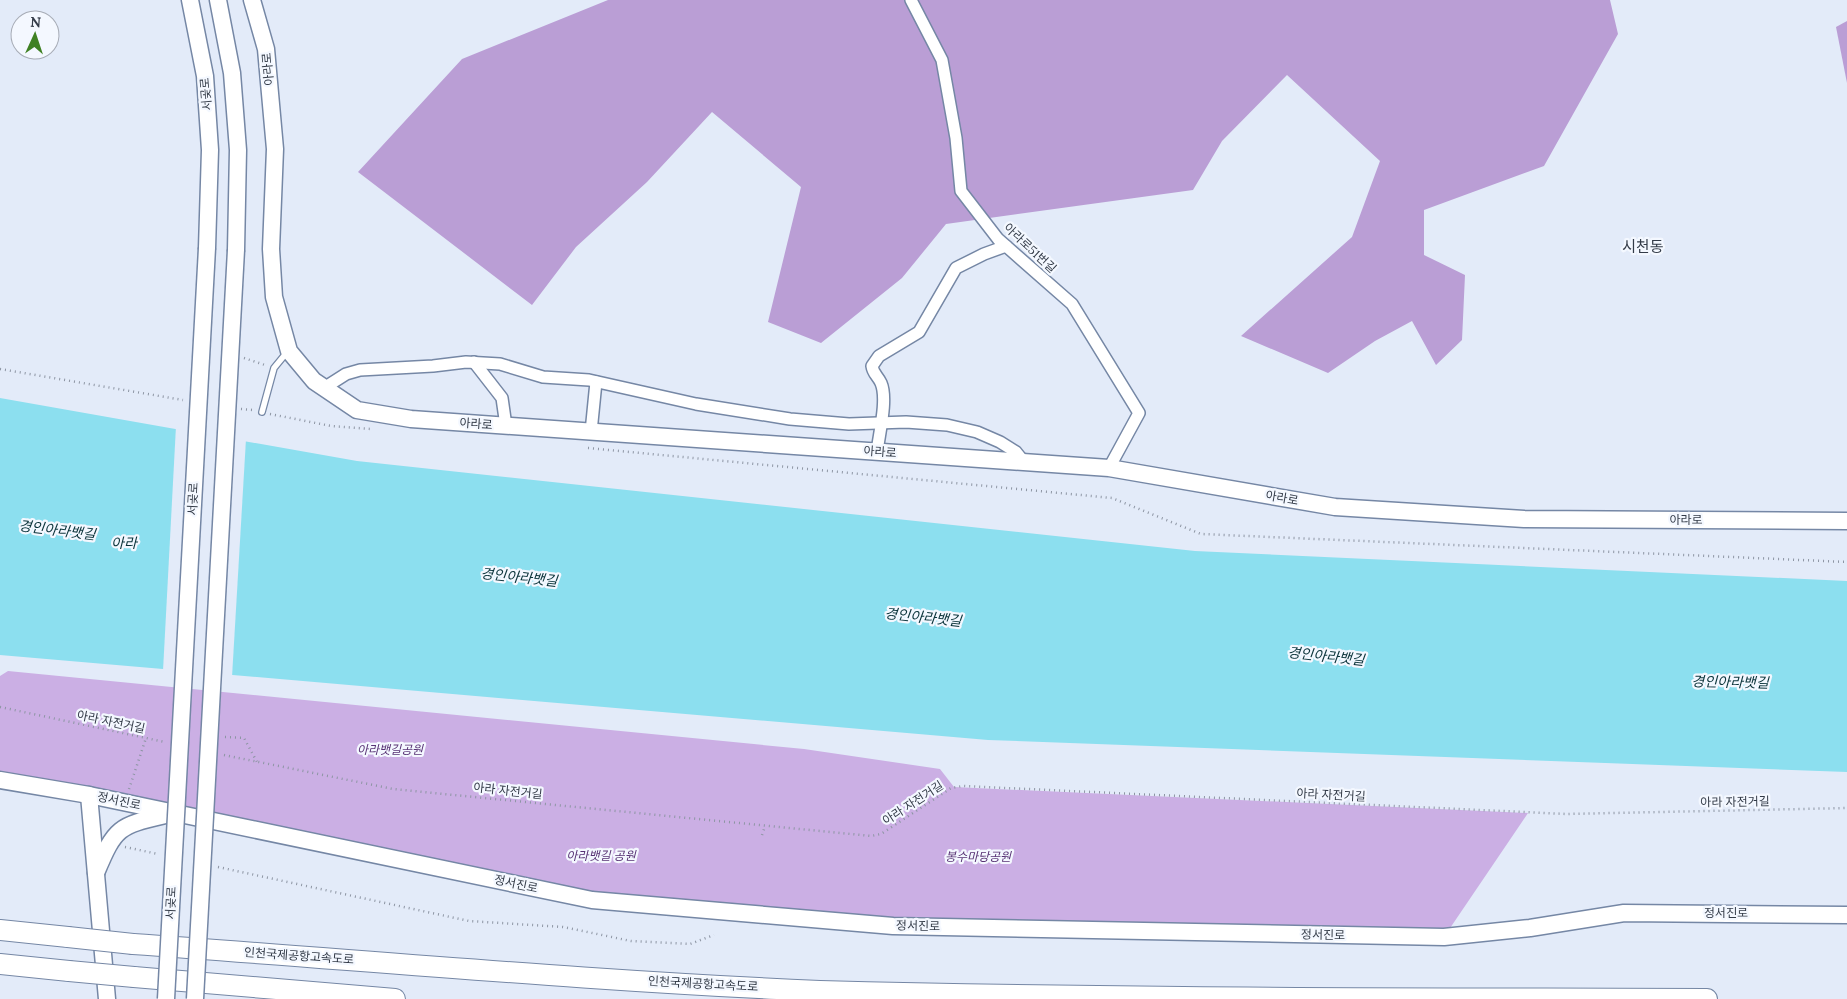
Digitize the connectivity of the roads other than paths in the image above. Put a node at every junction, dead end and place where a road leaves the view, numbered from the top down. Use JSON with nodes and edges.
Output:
{"nodes":[{"id":1,"x":190,"y":0,"type":"edge"},
{"id":2,"x":218,"y":0,"type":"edge"},
{"id":3,"x":252,"y":0,"type":"edge"},
{"id":4,"x":911,"y":0,"type":"edge"},
{"id":5,"x":1006,"y":246,"type":"junction"},
{"id":6,"x":289,"y":351,"type":"junction"},
{"id":7,"x":474,"y":362,"type":"junction"},
{"id":8,"x":596,"y":382,"type":"junction"},
{"id":9,"x":324,"y":388,"type":"junction"},
{"id":10,"x":262,"y":412,"type":"road end"},
{"id":11,"x":880,"y":423,"type":"junction"},
{"id":12,"x":506,"y":426,"type":"junction"},
{"id":13,"x":591,"y":432,"type":"junction"},
{"id":14,"x":876,"y":452,"type":"junction"},
{"id":15,"x":1024,"y":462,"type":"junction"},
{"id":16,"x":1109,"y":468,"type":"junction"},
{"id":17,"x":1847,"y":521,"type":"edge"},
{"id":18,"x":0,"y":780,"type":"edge"},
{"id":19,"x":89,"y":795,"type":"junction"},
{"id":20,"x":174,"y":813,"type":"junction"},
{"id":21,"x":95,"y":875,"type":"junction"},
{"id":22,"x":1847,"y":915,"type":"edge"},
{"id":23,"x":0,"y":930,"type":"edge"},
{"id":24,"x":0,"y":964,"type":"edge"},
{"id":25,"x":107,"y":999,"type":"edge"},
{"id":26,"x":166,"y":999,"type":"edge"},
{"id":27,"x":195,"y":999,"type":"edge"},
{"id":28,"x":395,"y":999,"type":"edge"},
{"id":29,"x":1707,"y":999,"type":"edge"}],
"edges":[{"from":1,"to":26,"type":"main road","name":"서곶로","bridge":true},
{"from":2,"to":27,"type":"main road","bridge":true},
{"from":3,"to":6,"type":"main road","name":"아라로"},
{"from":4,"to":5,"type":"street","name":"아라로51번길"},
{"from":5,"to":11,"type":"street"},
{"from":5,"to":16,"type":"street","name":"아라로51번길"},
{"from":6,"to":9,"type":"main road","name":"아라로"},
{"from":6,"to":10,"type":"lane"},
{"from":7,"to":8,"type":"street"},
{"from":7,"to":9,"type":"street"},
{"from":7,"to":12,"type":"street"},
{"from":8,"to":11,"type":"street"},
{"from":8,"to":13,"type":"street"},
{"from":9,"to":12,"type":"main road","name":"아라로"},
{"from":11,"to":14,"type":"street"},
{"from":11,"to":15,"type":"street"},
{"from":12,"to":13,"type":"main road","name":"아라로"},
{"from":13,"to":14,"type":"main road","name":"아라로"},
{"from":14,"to":15,"type":"main road","name":"아라로"},
{"from":15,"to":16,"type":"main road","name":"아라로"},
{"from":16,"to":17,"type":"main road","name":"아라로"},
{"from":18,"to":19,"type":"main road","name":"정서진로"},
{"from":19,"to":20,"type":"main road","name":"정서진로"},
{"from":19,"to":21,"type":"main road"},
{"from":20,"to":21,"type":"main road"},
{"from":20,"to":22,"type":"main road","name":"정서진로"},
{"from":21,"to":25,"type":"main road"},
{"from":23,"to":29,"type":"highway","name":"인천국제공항고속도로","bridge":true},
{"from":24,"to":28,"type":"highway","bridge":true}]}
